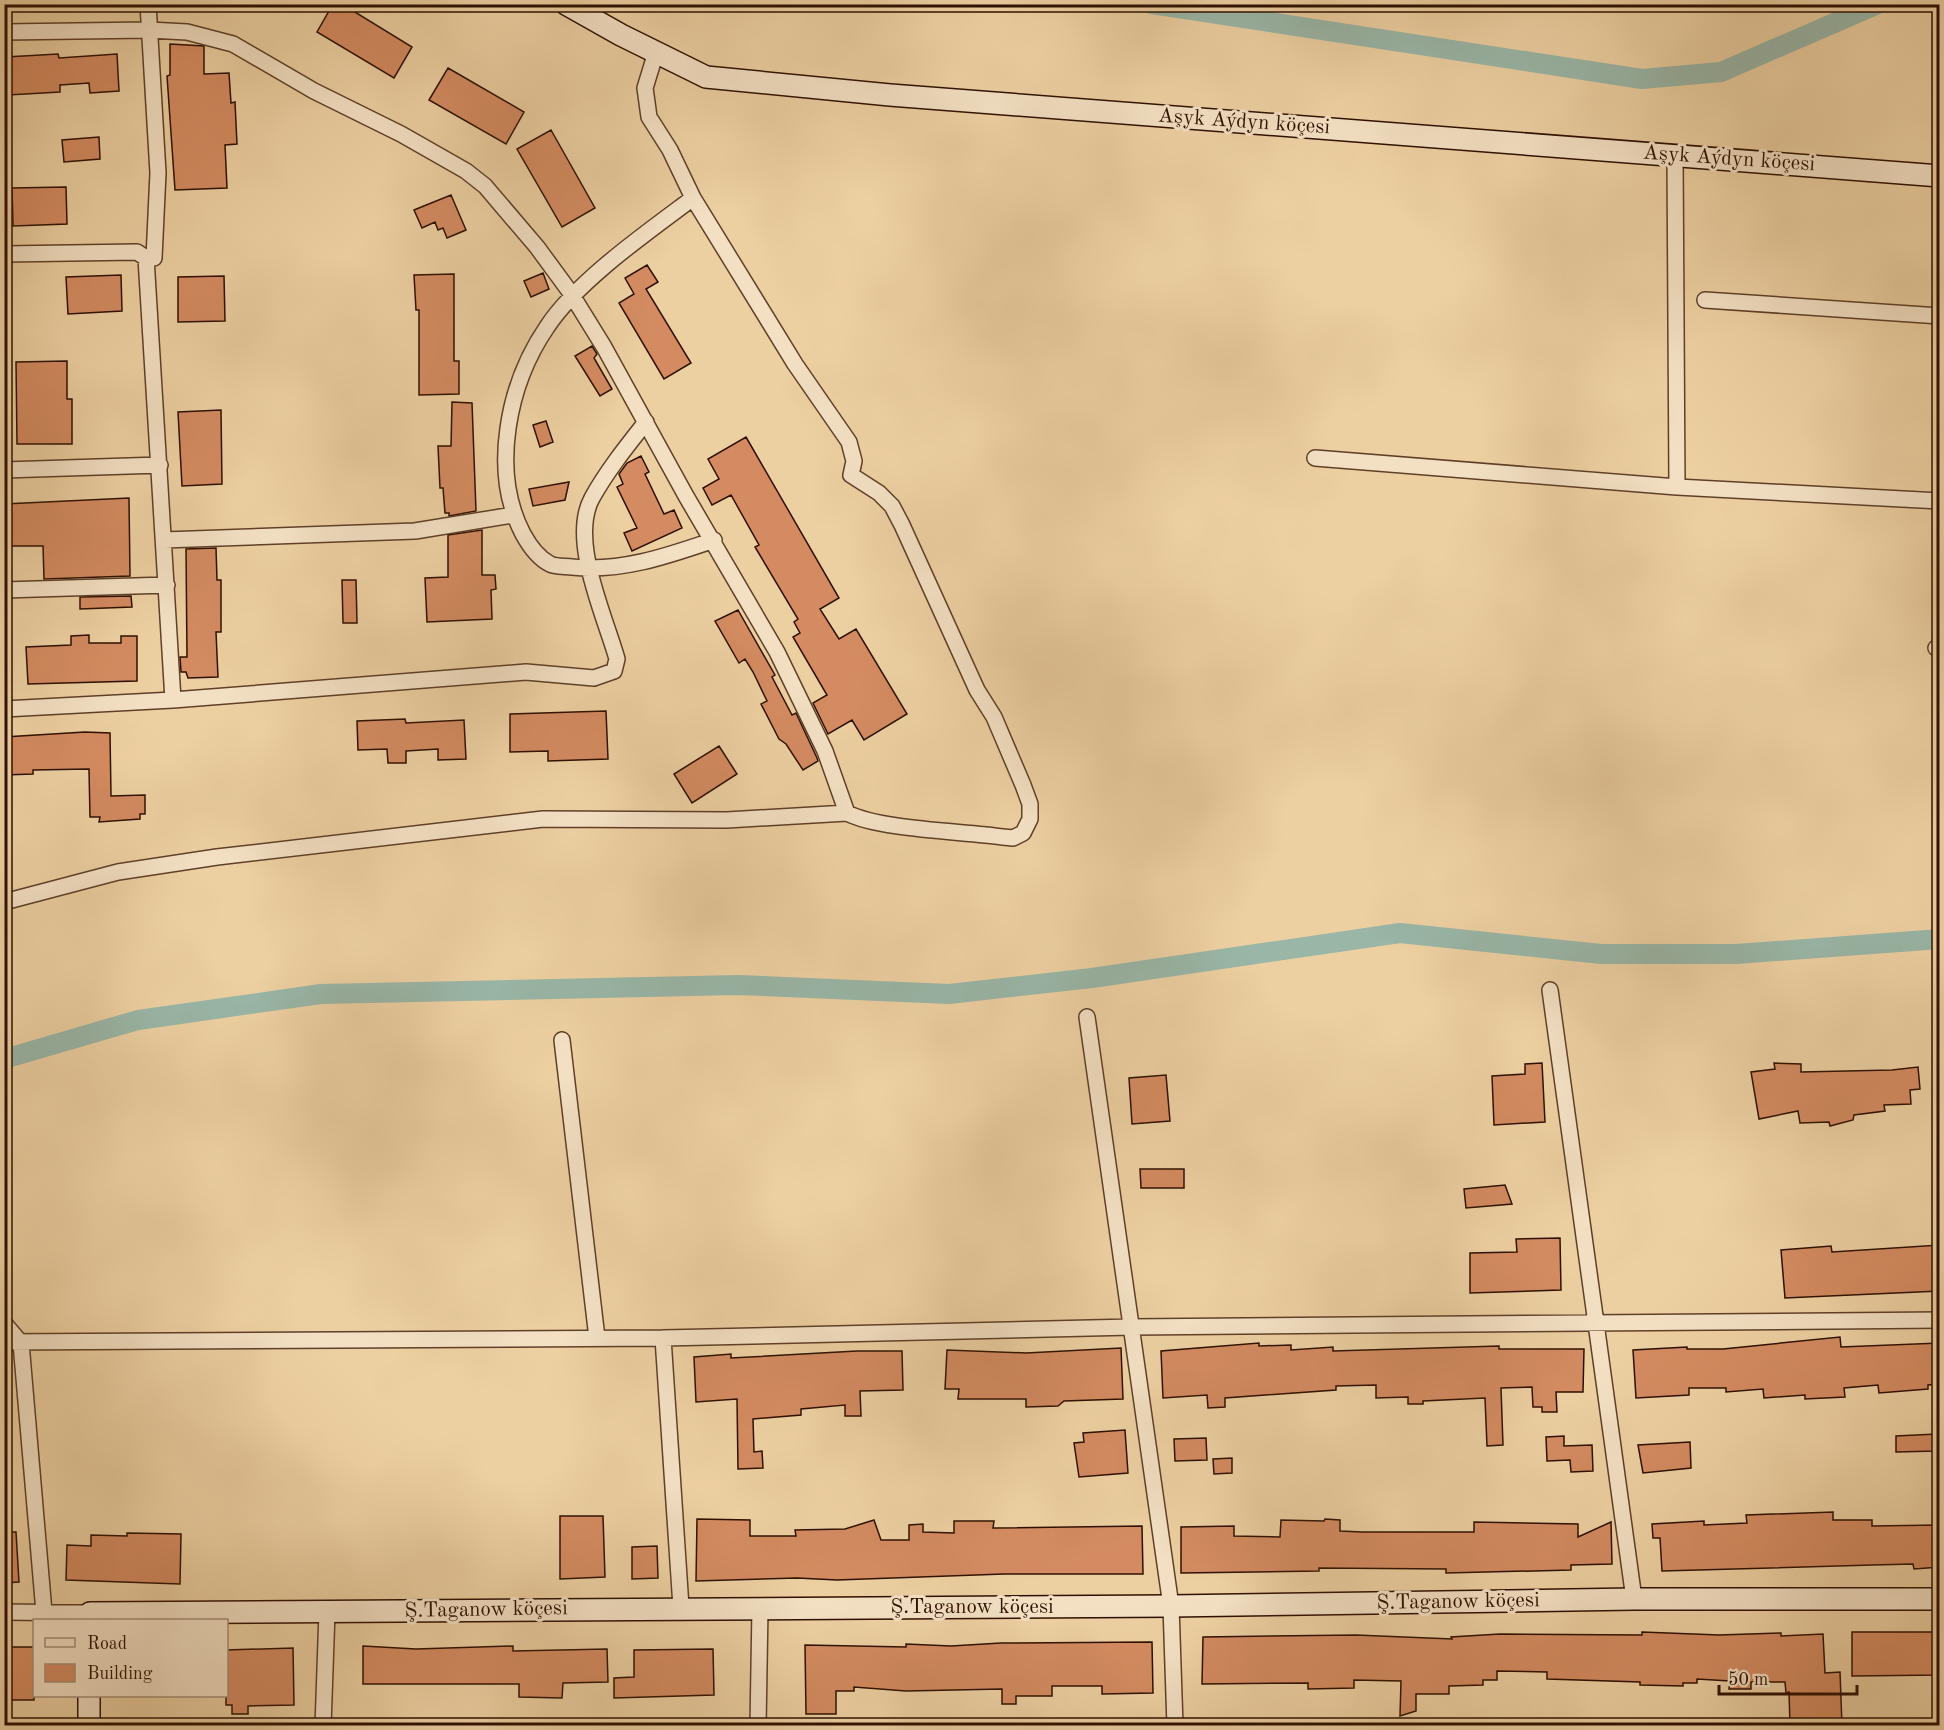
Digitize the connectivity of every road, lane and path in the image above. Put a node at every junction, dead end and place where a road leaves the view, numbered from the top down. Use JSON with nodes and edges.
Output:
{"nodes":[{"id":1,"x":148,"y":4,"type":"edge"},
{"id":2,"x":566,"y":4,"type":"edge"},
{"id":3,"x":149,"y":30,"type":"junction"},
{"id":4,"x":4,"y":32,"type":"edge"},
{"id":5,"x":656,"y":52,"type":"junction"},
{"id":6,"x":1675,"y":155,"type":"junction"},
{"id":7,"x":1940,"y":176,"type":"edge"},
{"id":8,"x":693,"y":198,"type":"junction"},
{"id":9,"x":4,"y":254,"type":"edge"},
{"id":10,"x":146,"y":258,"type":"junction"},
{"id":11,"x":573,"y":296,"type":"junction"},
{"id":12,"x":1705,"y":300,"type":"dead end"},
{"id":13,"x":1940,"y":316,"type":"edge"},
{"id":14,"x":646,"y":422,"type":"junction"},
{"id":15,"x":1315,"y":458,"type":"dead end"},
{"id":16,"x":160,"y":465,"type":"junction"},
{"id":17,"x":4,"y":470,"type":"edge"},
{"id":18,"x":1677,"y":487,"type":"junction"},
{"id":19,"x":1940,"y":501,"type":"edge"},
{"id":20,"x":513,"y":515,"type":"junction"},
{"id":21,"x":164,"y":540,"type":"junction"},
{"id":22,"x":714,"y":540,"type":"junction"},
{"id":23,"x":590,"y":569,"type":"junction"},
{"id":24,"x":166,"y":585,"type":"junction"},
{"id":25,"x":4,"y":590,"type":"edge"},
{"id":26,"x":173,"y":700,"type":"junction"},
{"id":27,"x":4,"y":709,"type":"edge"},
{"id":28,"x":847,"y":813,"type":"junction"},
{"id":29,"x":4,"y":902,"type":"edge"},
{"id":30,"x":1550,"y":990,"type":"dead end"},
{"id":31,"x":1087,"y":1017,"type":"dead end"},
{"id":32,"x":562,"y":1040,"type":"dead end"},
{"id":33,"x":1940,"y":1320,"type":"edge"},
{"id":34,"x":1596,"y":1322,"type":"junction"},
{"id":35,"x":4,"y":1323,"type":"edge"},
{"id":36,"x":1132,"y":1326,"type":"junction"},
{"id":37,"x":597,"y":1338,"type":"junction"},
{"id":38,"x":663,"y":1338,"type":"junction"},
{"id":39,"x":4,"y":1342,"type":"edge"},
{"id":40,"x":21,"y":1343,"type":"junction"},
{"id":41,"x":1634,"y":1599,"type":"junction"},
{"id":42,"x":1940,"y":1599,"type":"edge"},
{"id":43,"x":1171,"y":1606,"type":"junction"},
{"id":44,"x":681,"y":1607,"type":"junction"},
{"id":45,"x":760,"y":1608,"type":"junction"},
{"id":46,"x":4,"y":1612,"type":"edge"},
{"id":47,"x":44,"y":1612,"type":"junction"},
{"id":48,"x":327,"y":1612,"type":"junction"},
{"id":49,"x":90,"y":1617,"type":"edge"},
{"id":50,"x":89,"y":1697,"type":"edge"},
{"id":51,"x":89,"y":1725,"type":"edge"},
{"id":52,"x":323,"y":1725,"type":"edge"},
{"id":53,"x":758,"y":1725,"type":"edge"},
{"id":54,"x":1175,"y":1725,"type":"edge"}],
"edges":[{"from":1,"to":3,"type":"street"},
{"from":2,"to":5,"type":"street","name":"Aşyk Aýdyn köçesi"},
{"from":3,"to":4,"type":"street"},
{"from":3,"to":10,"type":"street"},
{"from":3,"to":11,"type":"street"},
{"from":5,"to":6,"type":"street","name":"Aşyk Aýdyn köçesi"},
{"from":5,"to":8,"type":"street"},
{"from":6,"to":7,"type":"street","name":"Aşyk Aýdyn köçesi"},
{"from":6,"to":18,"type":"street"},
{"from":8,"to":11,"type":"street"},
{"from":8,"to":28,"type":"street"},
{"from":9,"to":10,"type":"street"},
{"from":10,"to":16,"type":"street"},
{"from":11,"to":14,"type":"street"},
{"from":11,"to":20,"type":"street"},
{"from":12,"to":13,"type":"street"},
{"from":14,"to":22,"type":"street"},
{"from":14,"to":23,"type":"street"},
{"from":15,"to":18,"type":"street"},
{"from":16,"to":17,"type":"street"},
{"from":16,"to":21,"type":"street"},
{"from":18,"to":19,"type":"street"},
{"from":20,"to":21,"type":"street"},
{"from":20,"to":23,"type":"street"},
{"from":21,"to":24,"type":"street"},
{"from":22,"to":23,"type":"street"},
{"from":22,"to":28,"type":"street"},
{"from":23,"to":26,"type":"street"},
{"from":24,"to":25,"type":"street"},
{"from":24,"to":26,"type":"street"},
{"from":26,"to":27,"type":"street"},
{"from":28,"to":29,"type":"street"},
{"from":30,"to":34,"type":"street"},
{"from":31,"to":36,"type":"street"},
{"from":32,"to":37,"type":"street"},
{"from":33,"to":34,"type":"street"},
{"from":34,"to":36,"type":"street"},
{"from":34,"to":41,"type":"street"},
{"from":35,"to":40,"type":"street"},
{"from":36,"to":38,"type":"street"},
{"from":36,"to":43,"type":"street"},
{"from":37,"to":38,"type":"street"},
{"from":37,"to":40,"type":"street"},
{"from":38,"to":44,"type":"street"},
{"from":39,"to":40,"type":"street"},
{"from":40,"to":47,"type":"street"},
{"from":41,"to":42,"type":"street","name":"Ş.Taganow köçesi"},
{"from":41,"to":43,"type":"street","name":"Ş.Taganow köçesi"},
{"from":43,"to":45,"type":"street","name":"Ş.Taganow köçesi"},
{"from":43,"to":54,"type":"street"},
{"from":44,"to":45,"type":"street","name":"Ş.Taganow köçesi"},
{"from":44,"to":48,"type":"street","name":"Ş.Taganow köçesi"},
{"from":45,"to":53,"type":"street"},
{"from":46,"to":47,"type":"street","name":"Ş.Taganow köçesi"},
{"from":47,"to":49,"type":"street","name":"Ş.Taganow köçesi"},
{"from":48,"to":49,"type":"street","name":"Ş.Taganow köçesi"},
{"from":48,"to":52,"type":"street"},
{"from":50,"to":51,"type":"street"}]}
